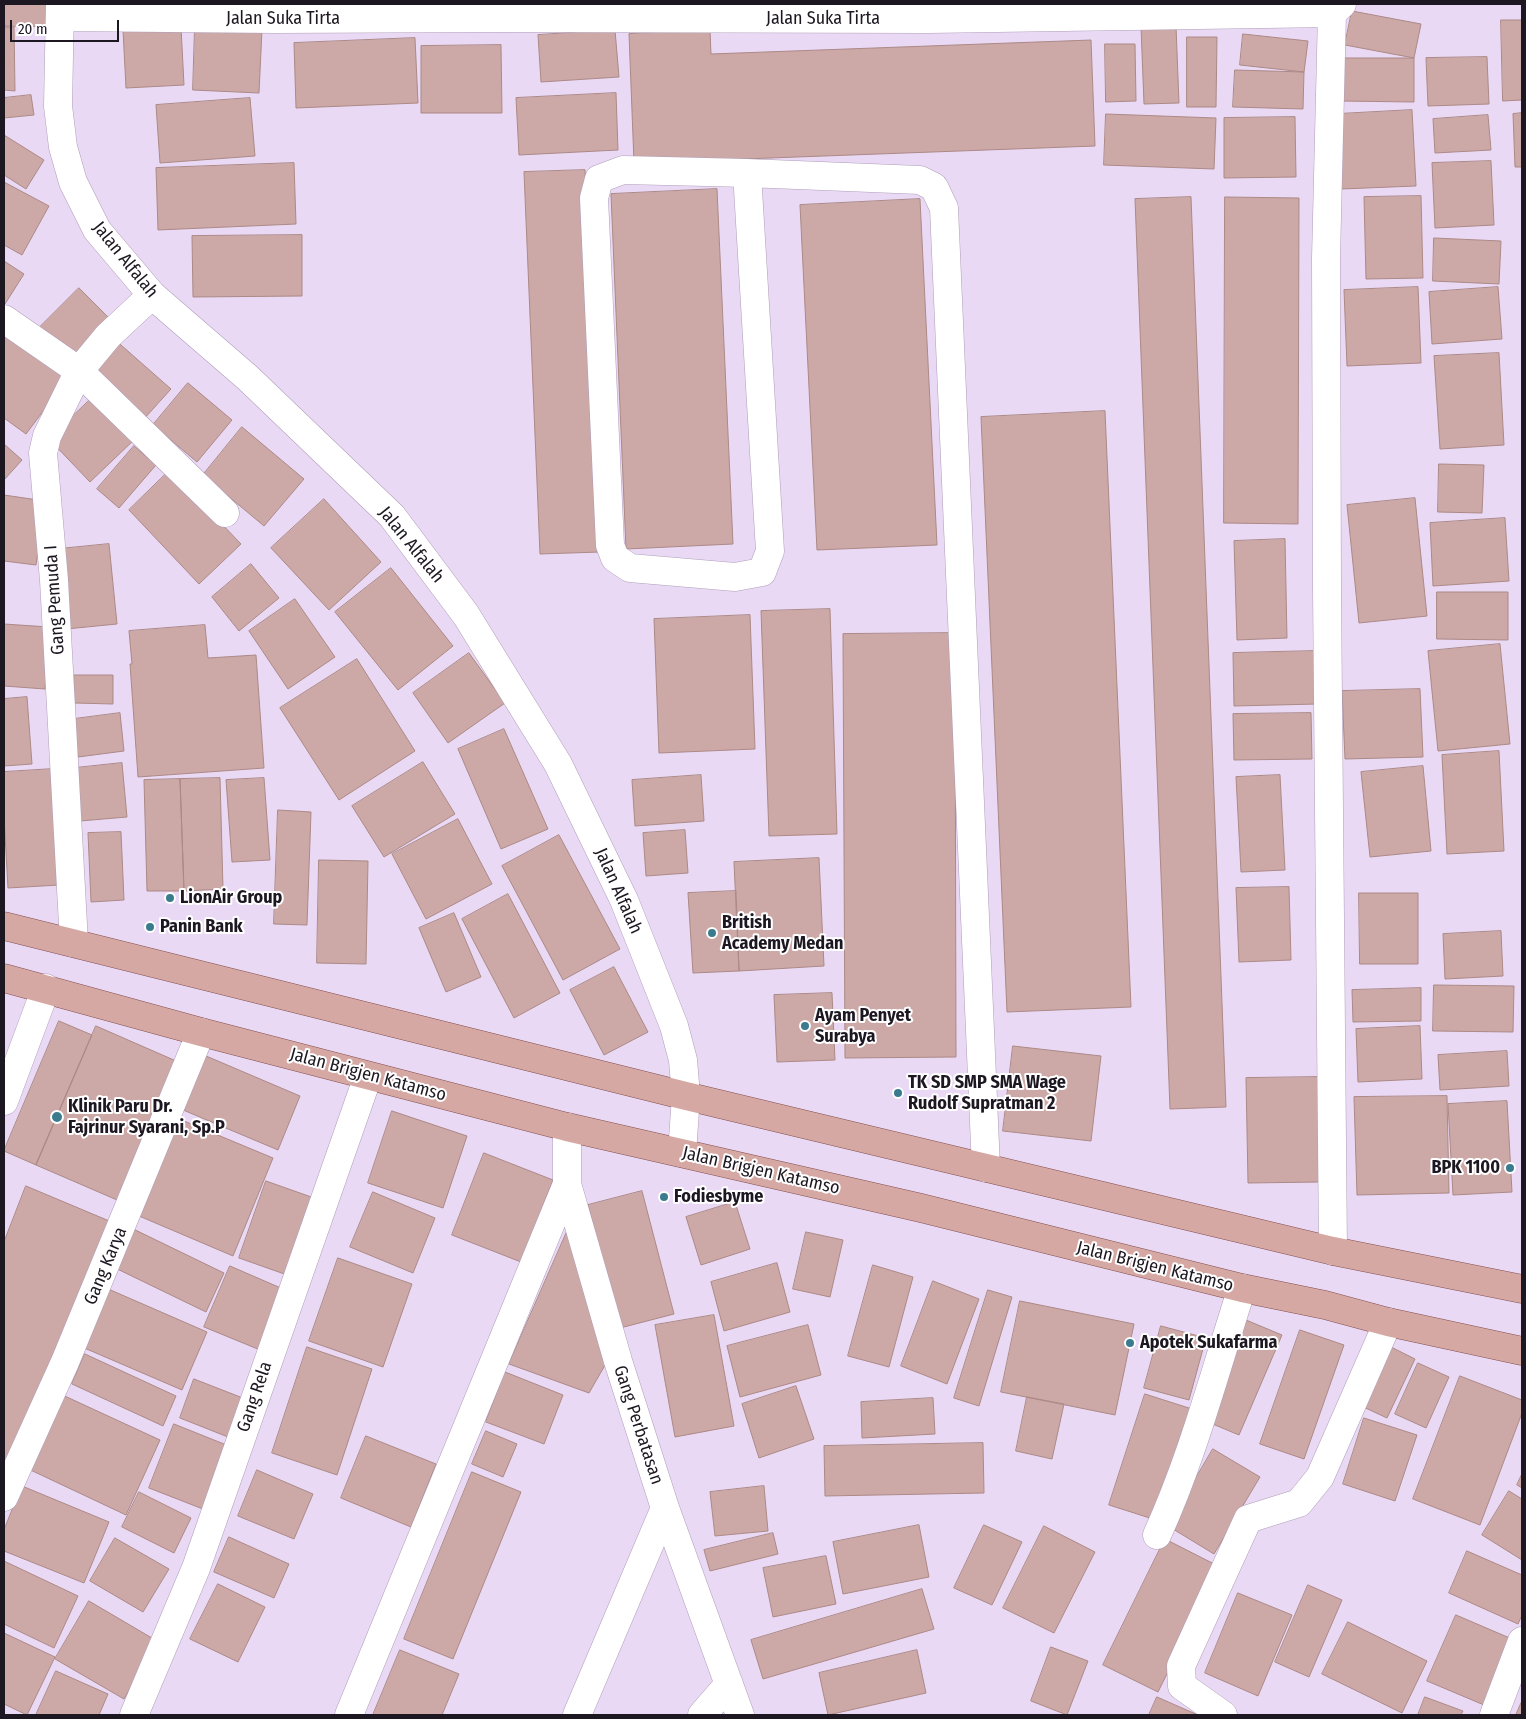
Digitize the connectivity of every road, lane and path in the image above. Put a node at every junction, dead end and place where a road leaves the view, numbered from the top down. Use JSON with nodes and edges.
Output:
{"nodes":[{"id":1,"x":1337,"y":9,"type":"edge"},
{"id":2,"x":60,"y":11,"type":"edge"},
{"id":3,"x":502,"y":11,"type":"edge"},
{"id":4,"x":929,"y":12,"type":"edge"},
{"id":5,"x":747,"y":173,"type":"junction"},
{"id":6,"x":152,"y":295,"type":"junction"},
{"id":7,"x":4,"y":319,"type":"edge"},
{"id":8,"x":79,"y":371,"type":"junction"},
{"id":9,"x":224,"y":514,"type":"dead end"},
{"id":10,"x":4,"y":926,"type":"edge"},
{"id":11,"x":74,"y":944,"type":"junction"},
{"id":12,"x":4,"y":978,"type":"edge"},
{"id":13,"x":46,"y":988,"type":"junction"},
{"id":14,"x":201,"y":1032,"type":"junction"},
{"id":15,"x":368,"y":1076,"type":"junction"},
{"id":16,"x":686,"y":1096,"type":"junction"},
{"id":17,"x":4,"y":1101,"type":"edge"},
{"id":18,"x":567,"y":1127,"type":"junction"},
{"id":19,"x":682,"y":1153,"type":"junction"},
{"id":20,"x":986,"y":1168,"type":"junction"},
{"id":21,"x":567,"y":1184,"type":"junction"},
{"id":22,"x":1333,"y":1251,"type":"junction"},
{"id":23,"x":1242,"y":1288,"type":"junction"},
{"id":24,"x":1522,"y":1289,"type":"edge"},
{"id":25,"x":1388,"y":1322,"type":"junction"},
{"id":26,"x":1522,"y":1351,"type":"edge"},
{"id":27,"x":4,"y":1497,"type":"edge"},
{"id":28,"x":665,"y":1508,"type":"junction"},
{"id":29,"x":1157,"y":1535,"type":"dead end"},
{"id":30,"x":1522,"y":1641,"type":"edge"},
{"id":31,"x":729,"y":1684,"type":"junction"},
{"id":32,"x":134,"y":1715,"type":"edge"},
{"id":33,"x":349,"y":1715,"type":"edge"},
{"id":34,"x":577,"y":1715,"type":"edge"},
{"id":35,"x":702,"y":1715,"type":"edge"},
{"id":36,"x":740,"y":1715,"type":"edge"},
{"id":37,"x":1223,"y":1715,"type":"edge"},
{"id":38,"x":1494,"y":1715,"type":"edge"}],
"edges":[{"from":1,"to":4,"type":"street","name":"Jalan Suka Tirta"},
{"from":1,"to":22,"type":"street"},
{"from":2,"to":3,"type":"street","name":"Jalan Suka Tirta"},
{"from":2,"to":6,"type":"street","name":"Jalan Alfalah"},
{"from":3,"to":4,"type":"street","name":"Jalan Suka Tirta"},
{"from":5,"to":5,"type":"street"},
{"from":5,"to":20,"type":"street"},
{"from":6,"to":8,"type":"street","name":"Gang Pemuda I"},
{"from":6,"to":16,"type":"street","name":"Jalan Alfalah"},
{"from":7,"to":8,"type":"street"},
{"from":8,"to":9,"type":"street"},
{"from":8,"to":11,"type":"street","name":"Gang Pemuda I"},
{"from":10,"to":11,"type":"main road"},
{"from":11,"to":16,"type":"main road"},
{"from":12,"to":13,"type":"main road","name":"Jalan Brigjen Katamso"},
{"from":13,"to":14,"type":"main road","name":"Jalan Brigjen Katamso"},
{"from":13,"to":17,"type":"street"},
{"from":14,"to":15,"type":"main road","name":"Jalan Brigjen Katamso"},
{"from":14,"to":27,"type":"street","name":"Gang Karya"},
{"from":15,"to":18,"type":"main road","name":"Jalan Brigjen Katamso"},
{"from":15,"to":32,"type":"street","name":"Gang Rela"},
{"from":16,"to":19,"type":"street","name":"Jalan Alfalah"},
{"from":16,"to":20,"type":"main road"},
{"from":18,"to":19,"type":"main road","name":"Jalan Brigjen Katamso"},
{"from":18,"to":21,"type":"street","name":"Gang Perbatasan"},
{"from":19,"to":23,"type":"main road","name":"Jalan Brigjen Katamso"},
{"from":20,"to":22,"type":"main road"},
{"from":21,"to":28,"type":"street","name":"Gang Perbatasan"},
{"from":21,"to":33,"type":"street"},
{"from":22,"to":24,"type":"main road"},
{"from":23,"to":25,"type":"main road","name":"Jalan Brigjen Katamso"},
{"from":23,"to":29,"type":"street"},
{"from":25,"to":26,"type":"main road","name":"Jalan Brigjen Katamso"},
{"from":25,"to":37,"type":"street"},
{"from":28,"to":31,"type":"street","name":"Gang Perbatasan"},
{"from":28,"to":34,"type":"street"},
{"from":30,"to":38,"type":"street"},
{"from":31,"to":35,"type":"street"},
{"from":31,"to":36,"type":"street","name":"Gang Perbatasan"}]}
